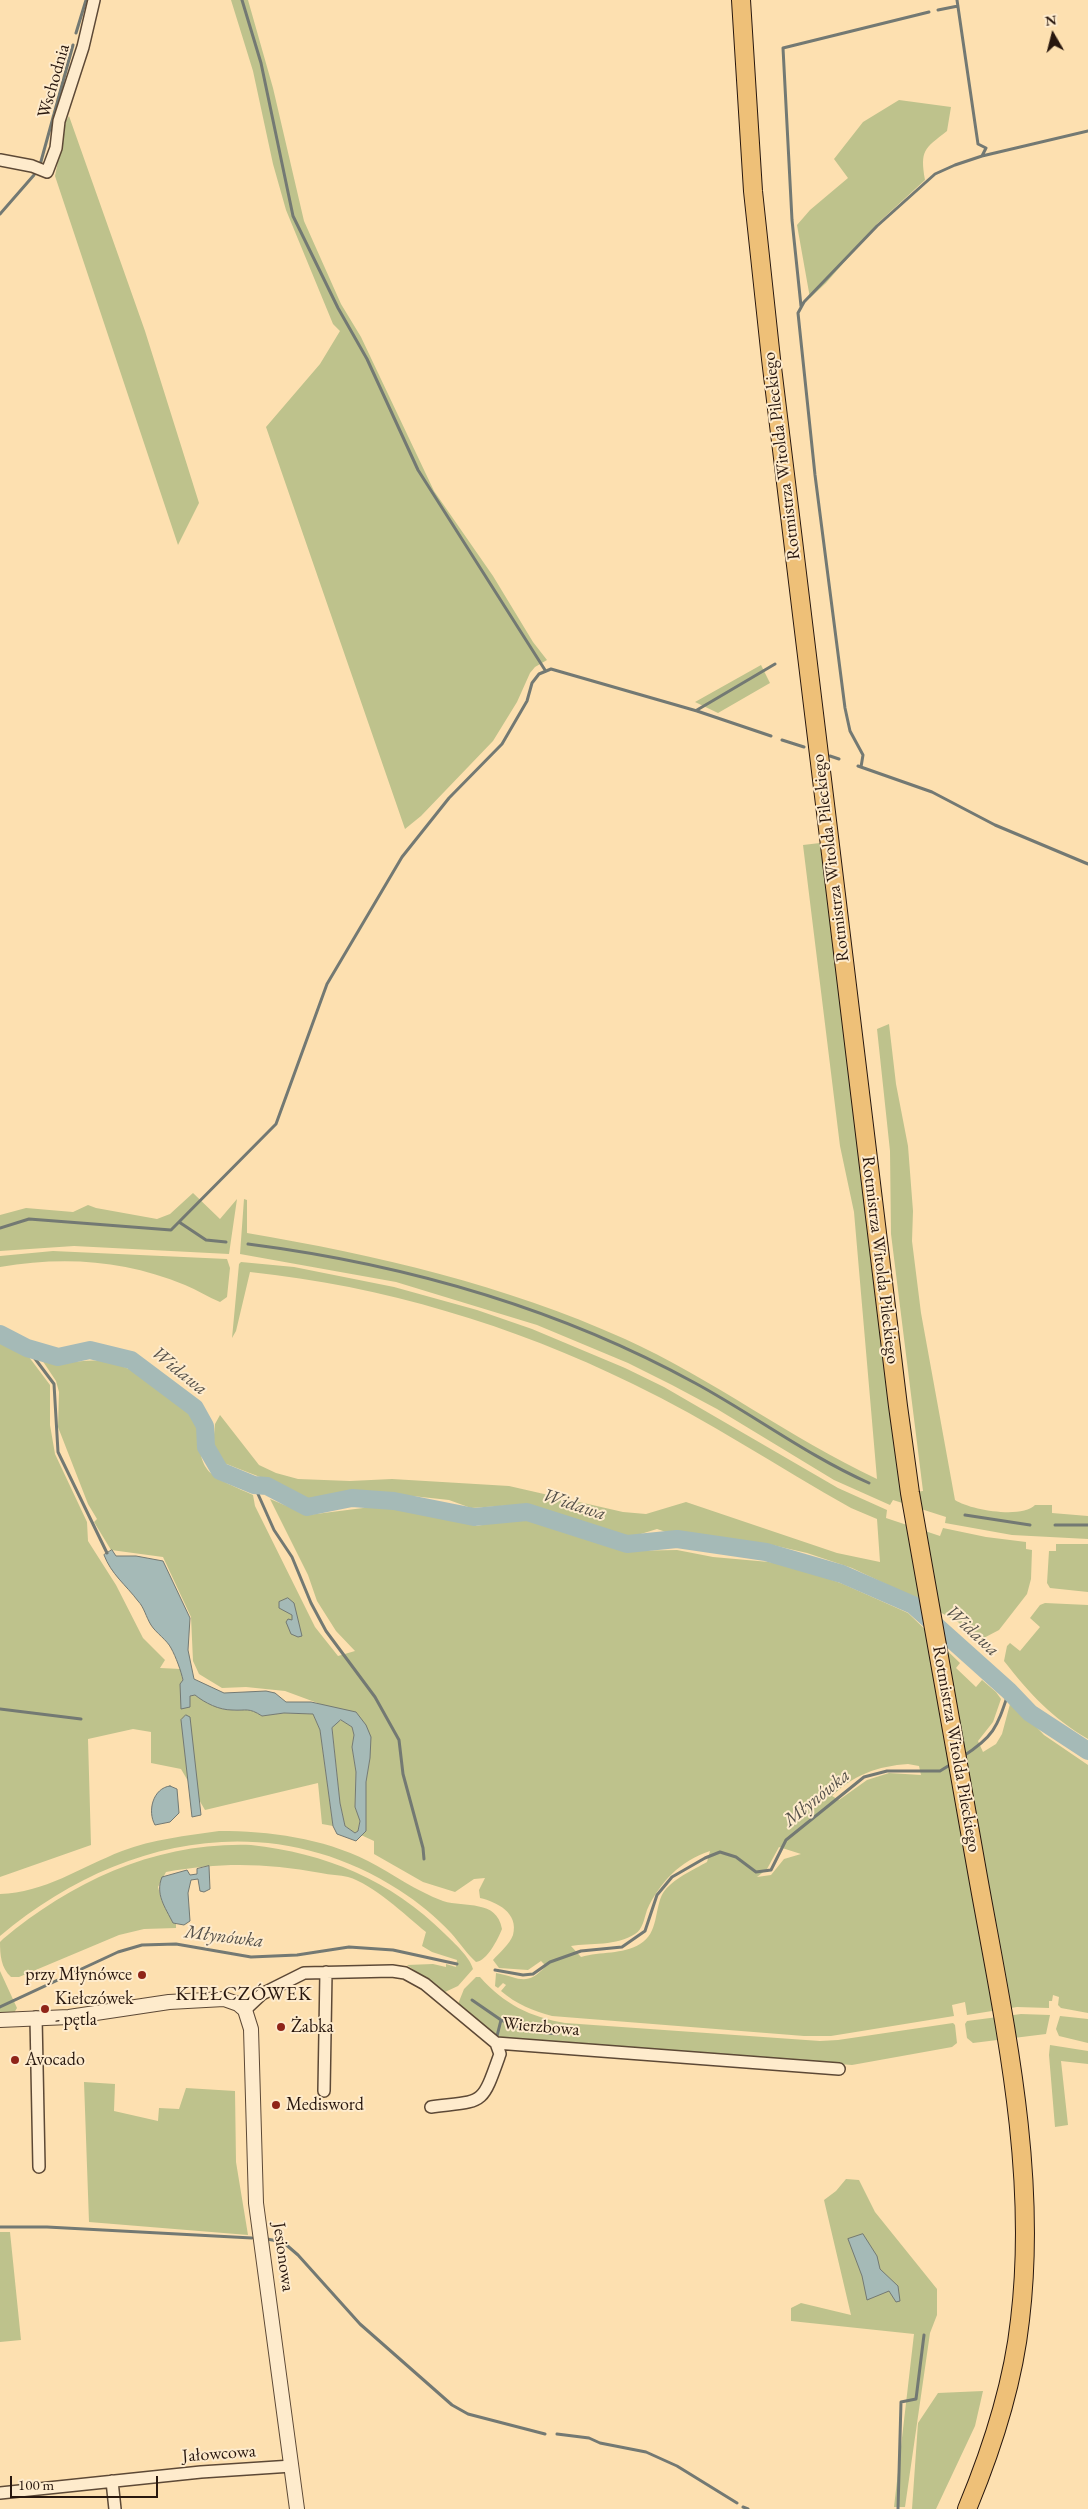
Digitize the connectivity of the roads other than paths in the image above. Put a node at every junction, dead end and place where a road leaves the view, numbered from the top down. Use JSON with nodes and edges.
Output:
{"nodes":[{"id":1,"x":94,"y":0,"type":"edge"},
{"id":2,"x":741,"y":0,"type":"edge"},
{"id":3,"x":0,"y":160,"type":"edge"},
{"id":4,"x":326,"y":1972,"type":"junction"},
{"id":5,"x":245,"y":2010,"type":"junction"},
{"id":6,"x":36,"y":2017,"type":"junction"},
{"id":7,"x":0,"y":2020,"type":"edge"},
{"id":8,"x":496,"y":2043,"type":"junction"},
{"id":9,"x":839,"y":2069,"type":"dead end"},
{"id":10,"x":324,"y":2091,"type":"dead end"},
{"id":11,"x":431,"y":2107,"type":"dead end"},
{"id":12,"x":39,"y":2168,"type":"dead end"},
{"id":13,"x":292,"y":2466,"type":"junction"},
{"id":14,"x":112,"y":2481,"type":"junction"},
{"id":15,"x":0,"y":2492,"type":"edge"},
{"id":16,"x":115,"y":2509,"type":"edge"},
{"id":17,"x":297,"y":2509,"type":"edge"},
{"id":18,"x":967,"y":2509,"type":"edge"}],
"edges":[{"from":1,"to":3,"type":"street","name":"Wschodnia"},
{"from":2,"to":18,"type":"main road","name":"Rotmistrza Witolda Pileckiego"},
{"from":4,"to":5,"type":"street","name":"Wierzbowa"},
{"from":4,"to":8,"type":"street","name":"Wierzbowa"},
{"from":4,"to":10,"type":"street"},
{"from":5,"to":6,"type":"street"},
{"from":5,"to":13,"type":"street","name":"Jesionowa"},
{"from":6,"to":7,"type":"street"},
{"from":6,"to":12,"type":"street"},
{"from":8,"to":9,"type":"street","name":"Wierzbowa"},
{"from":8,"to":11,"type":"street"},
{"from":13,"to":14,"type":"street","name":"Jałowcowa"},
{"from":13,"to":17,"type":"street","name":"Jesionowa"},
{"from":14,"to":15,"type":"street","name":"Jałowcowa"},
{"from":14,"to":16,"type":"street"}]}
